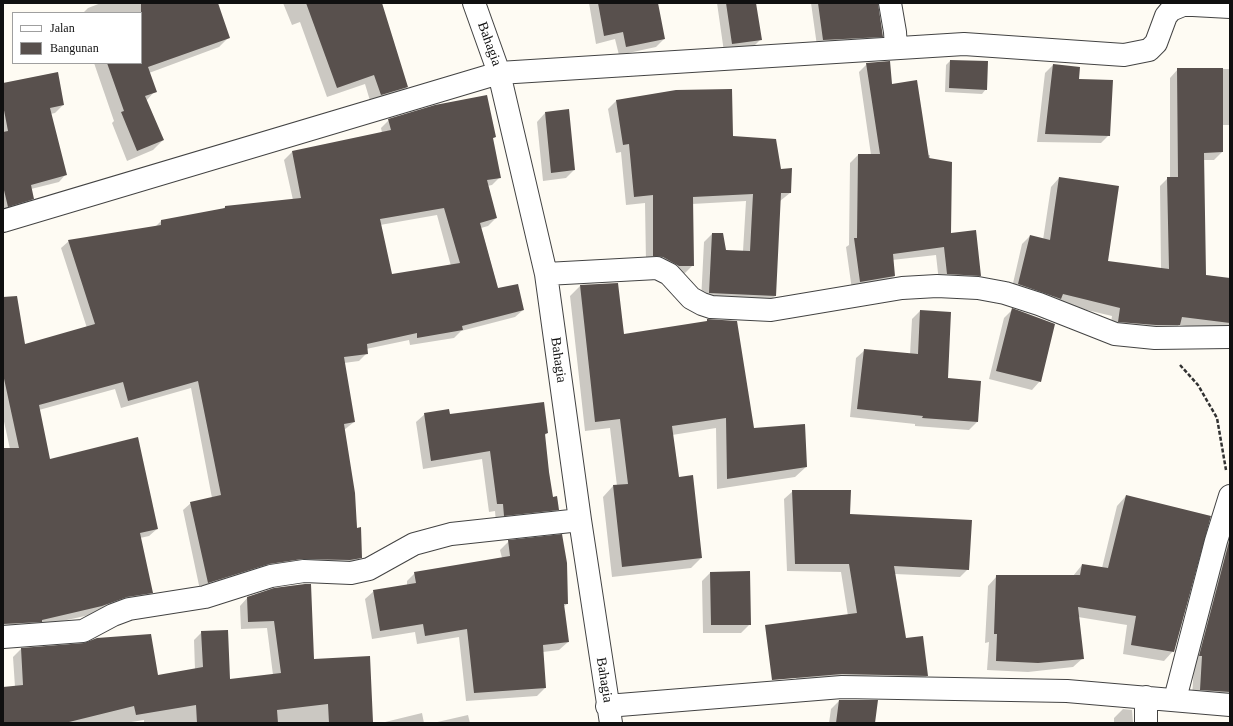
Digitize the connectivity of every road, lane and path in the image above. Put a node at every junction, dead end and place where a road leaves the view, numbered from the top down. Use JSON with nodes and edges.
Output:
{"nodes":[{"id":1,"x":474,"y":3,"type":"edge"},
{"id":2,"x":890,"y":3,"type":"edge"},
{"id":3,"x":1230,"y":7,"type":"edge"},
{"id":4,"x":896,"y":48,"type":"junction"},
{"id":5,"x":500,"y":73,"type":"junction"},
{"id":6,"x":3,"y":221,"type":"edge"},
{"id":7,"x":546,"y":274,"type":"junction"},
{"id":8,"x":1230,"y":337,"type":"edge"},
{"id":9,"x":1155,"y":338,"type":"junction"},
{"id":10,"x":1230,"y":497,"type":"edge"},
{"id":11,"x":580,"y":520,"type":"junction"},
{"id":12,"x":3,"y":637,"type":"edge"},
{"id":13,"x":1146,"y":697,"type":"junction"},
{"id":14,"x":1175,"y":699,"type":"junction"},
{"id":15,"x":1230,"y":705,"type":"edge"},
{"id":16,"x":609,"y":715,"type":"edge"},
{"id":17,"x":1146,"y":723,"type":"edge"}],
"edges":[{"from":1,"to":5,"type":"street","name":"Bahagia"},
{"from":2,"to":4,"type":"street"},
{"from":3,"to":4,"type":"street"},
{"from":4,"to":5,"type":"street"},
{"from":5,"to":6,"type":"street"},
{"from":5,"to":7,"type":"street","name":"Bahagia"},
{"from":7,"to":9,"type":"street"},
{"from":7,"to":11,"type":"street","name":"Bahagia"},
{"from":8,"to":9,"type":"street"},
{"from":9,"to":10,"type":"path"},
{"from":10,"to":14,"type":"street"},
{"from":11,"to":12,"type":"street"},
{"from":11,"to":16,"type":"street","name":"Bahagia"},
{"from":13,"to":14,"type":"street"},
{"from":13,"to":16,"type":"street"},
{"from":13,"to":17,"type":"street"},
{"from":14,"to":15,"type":"street"}]}
